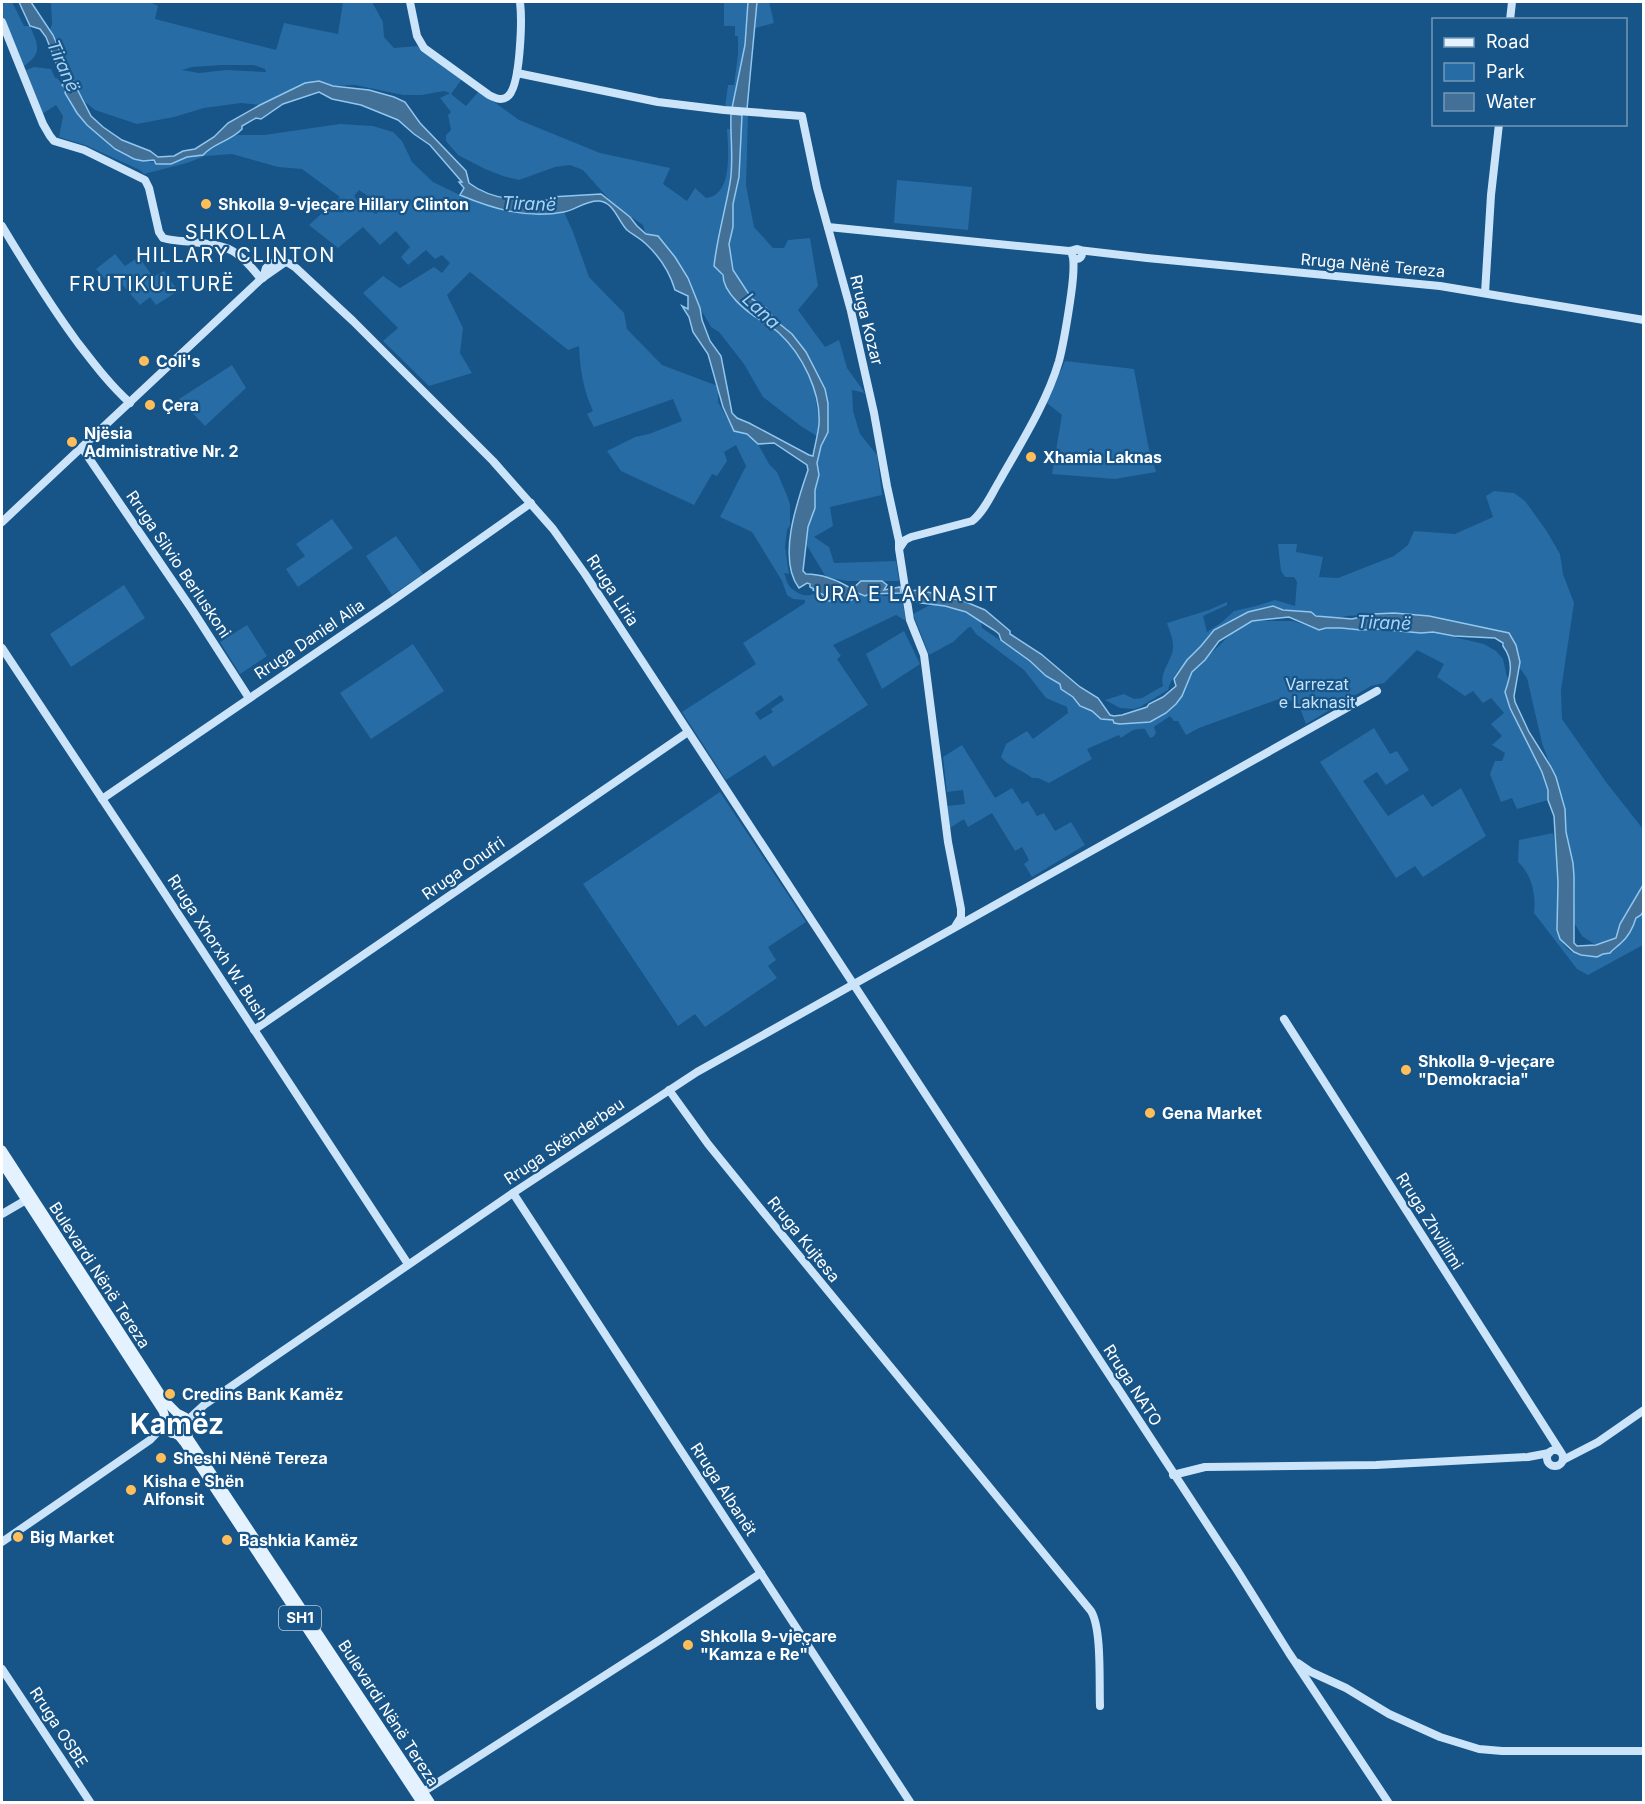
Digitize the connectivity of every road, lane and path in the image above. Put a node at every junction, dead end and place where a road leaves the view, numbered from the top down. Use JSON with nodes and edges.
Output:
{"nodes":[{"id":1,"x":410,"y":2,"type":"edge"},
{"id":2,"x":520,"y":2,"type":"edge"},
{"id":3,"x":1512,"y":2,"type":"edge"},
{"id":4,"x":1510,"y":18,"type":"edge"},
{"id":5,"x":2,"y":22,"type":"edge"},
{"id":6,"x":517,"y":73,"type":"junction"},
{"id":7,"x":1498,"y":126,"type":"edge"},
{"id":8,"x":2,"y":226,"type":"edge"},
{"id":9,"x":828,"y":227,"type":"junction"},
{"id":10,"x":1075,"y":254,"type":"junction"},
{"id":11,"x":262,"y":278,"type":"junction"},
{"id":12,"x":1485,"y":293,"type":"junction"},
{"id":13,"x":1644,"y":320,"type":"edge"},
{"id":14,"x":130,"y":403,"type":"junction"},
{"id":15,"x":82,"y":448,"type":"junction"},
{"id":16,"x":531,"y":503,"type":"junction"},
{"id":17,"x":2,"y":522,"type":"edge"},
{"id":18,"x":898,"y":532,"type":"junction"},
{"id":19,"x":911,"y":537,"type":"junction"},
{"id":20,"x":899,"y":552,"type":"junction"},
{"id":21,"x":2,"y":648,"type":"edge"},
{"id":22,"x":1377,"y":691,"type":"dead end"},
{"id":23,"x":249,"y":698,"type":"junction"},
{"id":24,"x":688,"y":732,"type":"junction"},
{"id":25,"x":102,"y":799,"type":"junction"},
{"id":26,"x":961,"y":909,"type":"junction"},
{"id":27,"x":975,"y":915,"type":"junction"},
{"id":28,"x":956,"y":926,"type":"junction"},
{"id":29,"x":854,"y":983,"type":"junction"},
{"id":30,"x":1284,"y":1019,"type":"dead end"},
{"id":31,"x":254,"y":1030,"type":"junction"},
{"id":32,"x":669,"y":1090,"type":"junction"},
{"id":33,"x":2,"y":1150,"type":"edge"},
{"id":34,"x":2,"y":1163,"type":"edge"},
{"id":35,"x":513,"y":1193,"type":"junction"},
{"id":36,"x":26,"y":1200,"type":"junction"},
{"id":37,"x":2,"y":1214,"type":"edge"},
{"id":38,"x":408,"y":1264,"type":"junction"},
{"id":39,"x":204,"y":1405,"type":"junction"},
{"id":40,"x":1644,"y":1410,"type":"edge"},
{"id":41,"x":179,"y":1413,"type":"junction"},
{"id":42,"x":166,"y":1421,"type":"junction"},
{"id":43,"x":180,"y":1430,"type":"junction"},
{"id":44,"x":150,"y":1440,"type":"junction"},
{"id":45,"x":1557,"y":1454,"type":"junction"},
{"id":46,"x":1528,"y":1457,"type":"junction"},
{"id":47,"x":1550,"y":1464,"type":"junction"},
{"id":48,"x":1173,"y":1474,"type":"junction"},
{"id":49,"x":2,"y":1542,"type":"edge"},
{"id":50,"x":261,"y":1553,"type":"junction"},
{"id":51,"x":761,"y":1573,"type":"junction"},
{"id":52,"x":1295,"y":1661,"type":"junction"},
{"id":53,"x":2,"y":1669,"type":"edge"},
{"id":54,"x":1328,"y":1679,"type":"junction"},
{"id":55,"x":1315,"y":1690,"type":"junction"},
{"id":56,"x":1100,"y":1706,"type":"dead end"},
{"id":57,"x":1644,"y":1751,"type":"edge"},
{"id":58,"x":423,"y":1792,"type":"junction"},
{"id":59,"x":90,"y":1803,"type":"edge"},
{"id":60,"x":421,"y":1803,"type":"edge"},
{"id":61,"x":430,"y":1803,"type":"edge"},
{"id":62,"x":910,"y":1803,"type":"edge"},
{"id":63,"x":1388,"y":1803,"type":"edge"}],
"edges":[{"from":1,"to":6,"type":"street"},
{"from":2,"to":6,"type":"street"},
{"from":3,"to":4,"type":"street"},
{"from":5,"to":11,"type":"street"},
{"from":6,"to":9,"type":"street","name":"Rruga Kozar"},
{"from":7,"to":12,"type":"street"},
{"from":8,"to":14,"type":"street"},
{"from":9,"to":10,"type":"street","name":"Rruga Nënë Tereza"},
{"from":9,"to":18,"type":"street","name":"Rruga Kozar"},
{"from":10,"to":12,"type":"street","name":"Rruga Nënë Tereza"},
{"from":10,"to":19,"type":"street"},
{"from":11,"to":14,"type":"street"},
{"from":11,"to":16,"type":"street","name":"Rruga Liria"},
{"from":12,"to":13,"type":"street","name":"Rruga Nënë Tereza"},
{"from":14,"to":15,"type":"street"},
{"from":15,"to":17,"type":"street"},
{"from":15,"to":23,"type":"street","name":"Rruga Silvio Berluskoni"},
{"from":16,"to":23,"type":"street","name":"Rruga Daniel Alia"},
{"from":16,"to":24,"type":"street","name":"Rruga Liria"},
{"from":18,"to":19,"type":"street"},
{"from":18,"to":20,"type":"street","name":"Rruga Kozar"},
{"from":19,"to":20,"type":"street"},
{"from":20,"to":26,"type":"street"},
{"from":21,"to":25,"type":"street","name":"Rruga Xhorxh W. Bush"},
{"from":22,"to":27,"type":"street","name":"Rruga Skënderbeu"},
{"from":23,"to":25,"type":"street","name":"Rruga Daniel Alia"},
{"from":24,"to":29,"type":"street","name":"Rruga Liria"},
{"from":24,"to":31,"type":"street","name":"Rruga Onufri"},
{"from":25,"to":31,"type":"street","name":"Rruga Xhorxh W. Bush"},
{"from":26,"to":27,"type":"street"},
{"from":26,"to":28,"type":"street"},
{"from":27,"to":28,"type":"street","name":"Rruga Skënderbeu"},
{"from":28,"to":29,"type":"street","name":"Rruga Skënderbeu"},
{"from":29,"to":32,"type":"street","name":"Rruga Skënderbeu"},
{"from":29,"to":48,"type":"street","name":"Rruga NATO"},
{"from":30,"to":45,"type":"street","name":"Rruga Zhvillimi"},
{"from":31,"to":38,"type":"street","name":"Rruga Xhorxh W. Bush"},
{"from":32,"to":35,"type":"street","name":"Rruga Skënderbeu"},
{"from":32,"to":56,"type":"street","name":"Rruga Kujtesa"},
{"from":33,"to":41,"type":"main road","name":"Bulevardi Nënë Tereza","number":"SH1"},
{"from":34,"to":36,"type":"main road","name":"Bulevardi Nënë Tereza","number":"SH1"},
{"from":35,"to":38,"type":"street","name":"Rruga Skënderbeu"},
{"from":35,"to":51,"type":"street","name":"Rruga Albanët"},
{"from":36,"to":37,"type":"street"},
{"from":36,"to":42,"type":"main road","name":"Bulevardi Nënë Tereza","number":"SH1"},
{"from":38,"to":39,"type":"street","name":"Rruga Skënderbeu"},
{"from":39,"to":41,"type":"street","name":"Rruga Skënderbeu"},
{"from":39,"to":43,"type":"street","name":"Rruga Skënderbeu"},
{"from":40,"to":45,"type":"street"},
{"from":41,"to":42,"type":"main road"},
{"from":41,"to":43,"type":"main road","name":"Bulevardi Nënë Tereza","number":"SH1"},
{"from":42,"to":43,"type":"main road","name":"Bulevardi Nënë Tereza","number":"SH1"},
{"from":42,"to":44,"type":"street"},
{"from":43,"to":44,"type":"street"},
{"from":43,"to":50,"type":"main road","name":"Bulevardi Nënë Tereza","number":"SH1"},
{"from":44,"to":49,"type":"street"},
{"from":45,"to":46,"type":"street"},
{"from":45,"to":47,"type":"street"},
{"from":45,"to":47,"type":"street"},
{"from":46,"to":47,"type":"street"},
{"from":46,"to":48,"type":"street"},
{"from":48,"to":52,"type":"street","name":"Rruga NATO"},
{"from":50,"to":58,"type":"main road","name":"Bulevardi Nënë Tereza","number":"SH1"},
{"from":50,"to":60,"type":"main road","name":"Bulevardi Nënë Tereza","number":"SH1"},
{"from":51,"to":58,"type":"street"},
{"from":51,"to":62,"type":"street","name":"Rruga Albanët"},
{"from":52,"to":54,"type":"street"},
{"from":52,"to":55,"type":"street","name":"Rruga NATO"},
{"from":53,"to":59,"type":"street","name":"Rruga OSBE"},
{"from":54,"to":55,"type":"street"},
{"from":54,"to":57,"type":"street"},
{"from":55,"to":63,"type":"street","name":"Rruga NATO"},
{"from":58,"to":61,"type":"main road","name":"Bulevardi Nënë Tereza","number":"SH1"}]}
